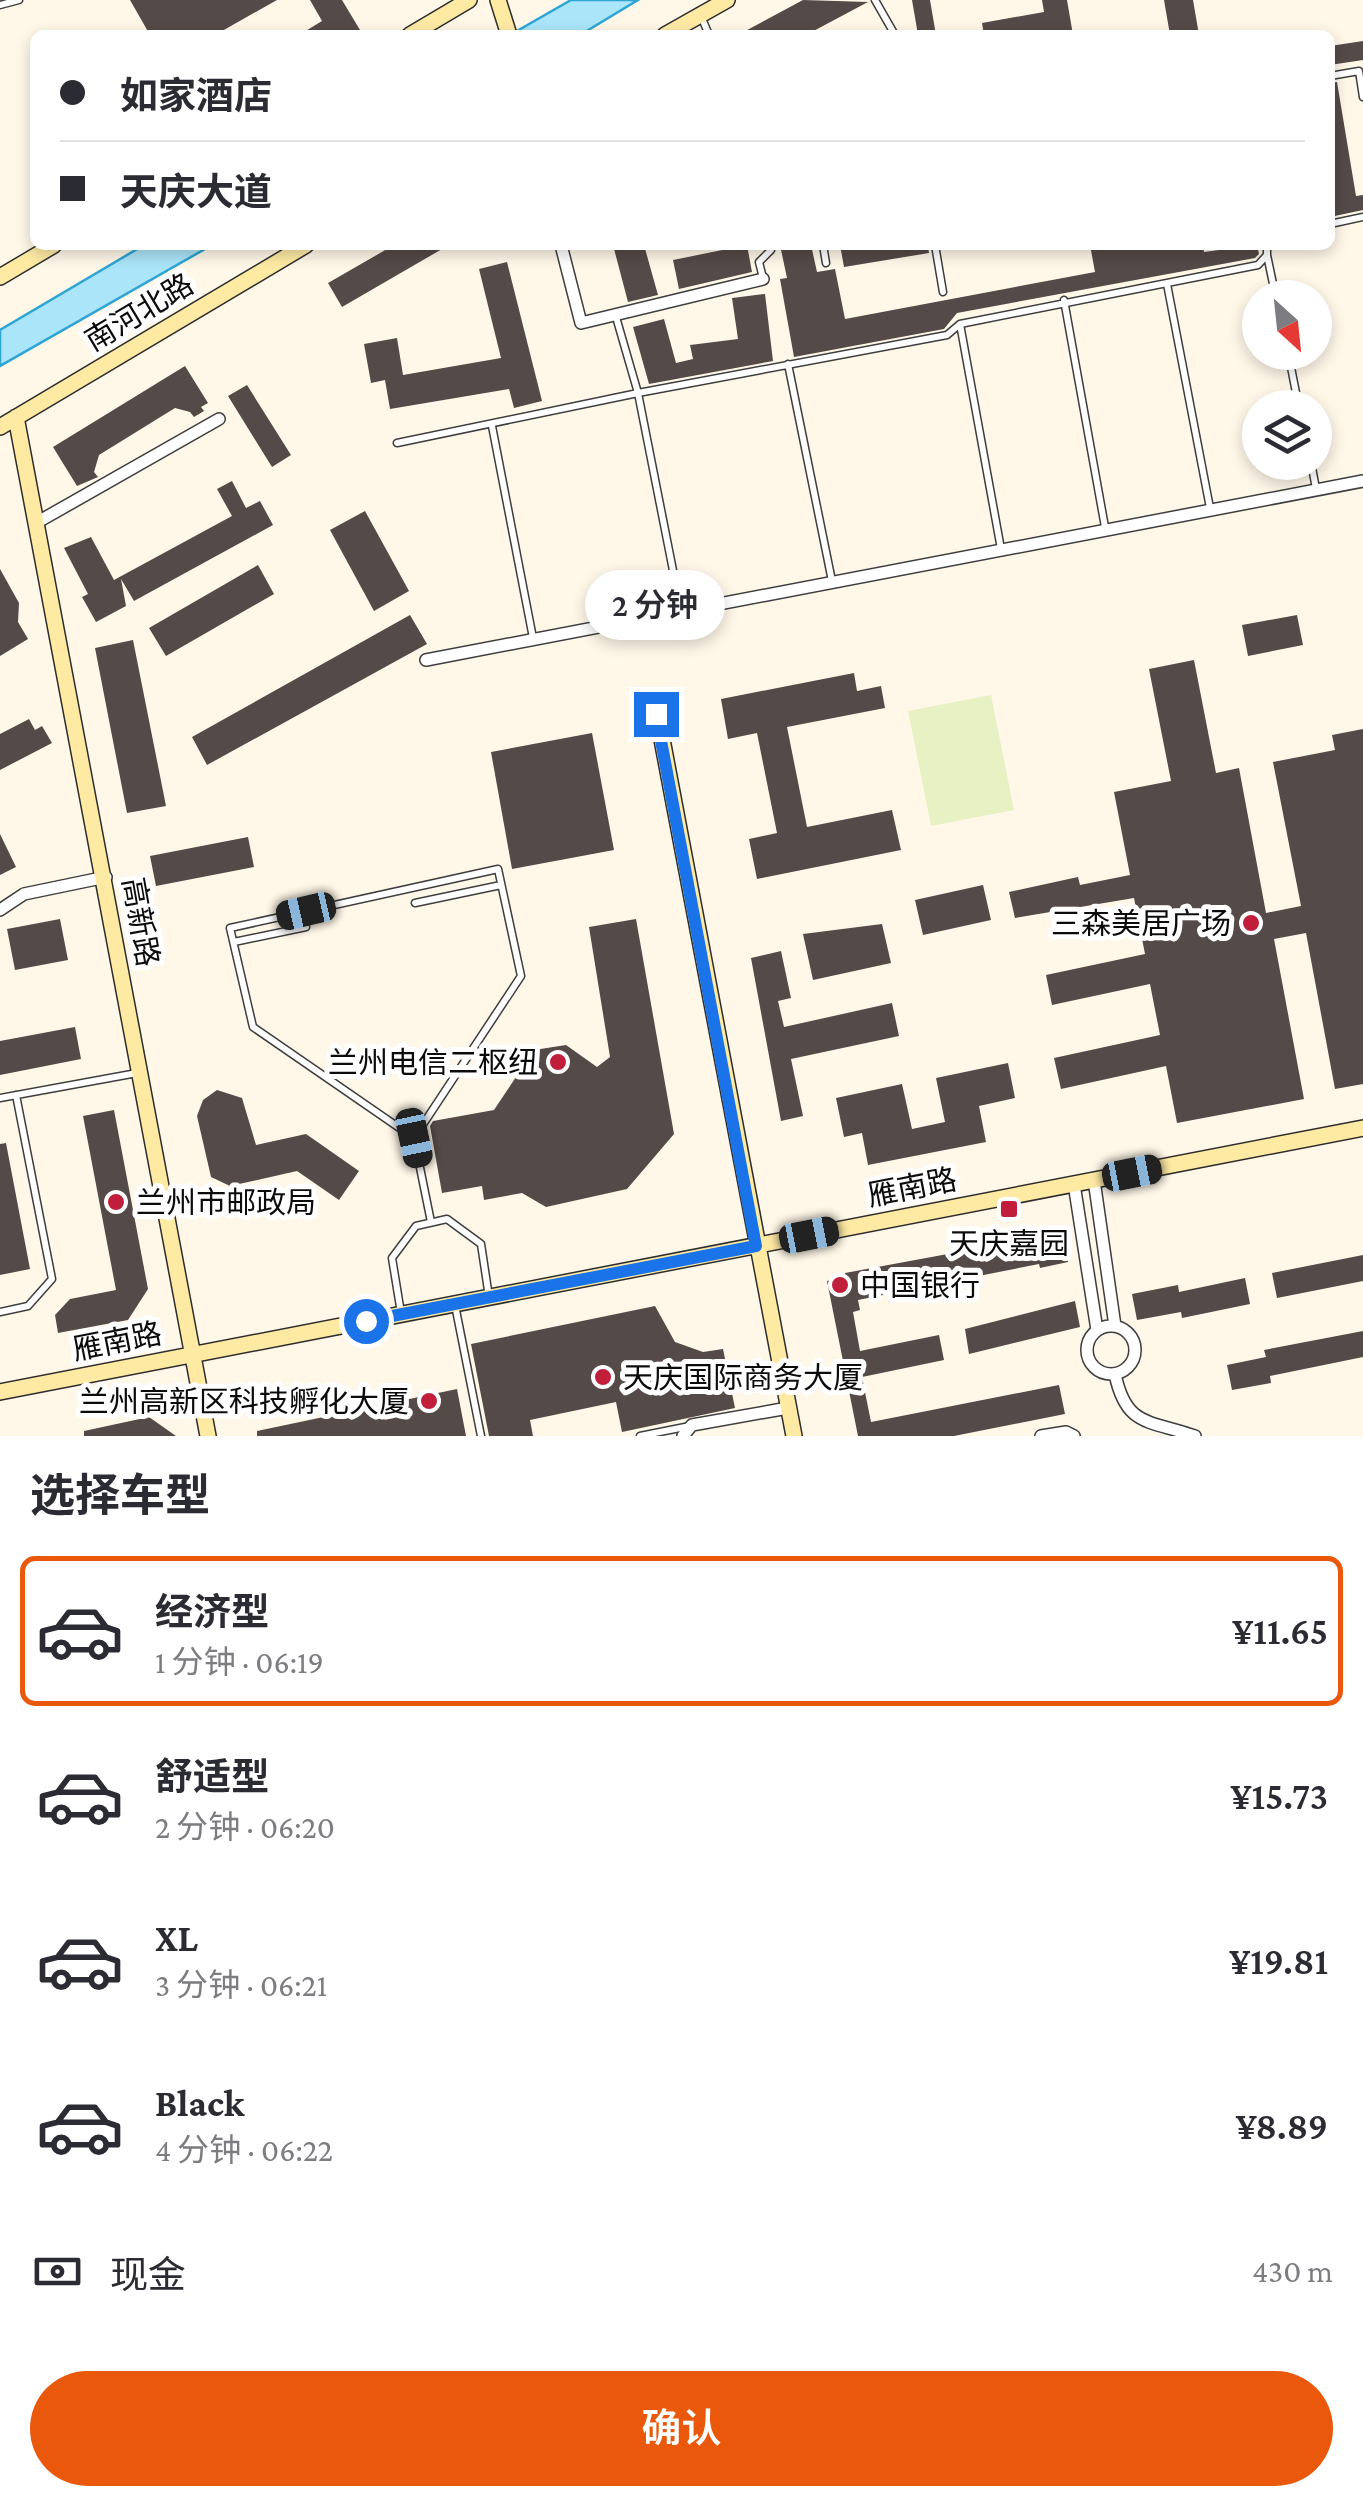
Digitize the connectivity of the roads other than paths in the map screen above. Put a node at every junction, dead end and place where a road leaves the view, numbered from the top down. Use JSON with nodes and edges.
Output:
{"nodes":[{"id":1,"x":19,"y":0,"type":"edge"},
{"id":2,"x":469,"y":0,"type":"edge"},
{"id":3,"x":498,"y":0,"type":"edge"},
{"id":4,"x":726,"y":0,"type":"edge"},
{"id":5,"x":876,"y":0,"type":"edge"},
{"id":6,"x":0,"y":5,"type":"edge"},
{"id":7,"x":700,"y":15,"type":"junction"},
{"id":8,"x":418,"y":30,"type":"edge"},
{"id":9,"x":508,"y":30,"type":"edge"},
{"id":10,"x":674,"y":30,"type":"edge"},
{"id":11,"x":707,"y":30,"type":"edge"},
{"id":12,"x":892,"y":30,"type":"edge"},
{"id":13,"x":1335,"y":75,"type":"edge"},
{"id":14,"x":1363,"y":98,"type":"edge"},
{"id":15,"x":1363,"y":217,"type":"edge"},
{"id":16,"x":1335,"y":223,"type":"edge"},
{"id":17,"x":46,"y":250,"type":"edge"},
{"id":18,"x":298,"y":250,"type":"edge"},
{"id":19,"x":562,"y":250,"type":"edge"},
{"id":20,"x":771,"y":250,"type":"edge"},
{"id":21,"x":824,"y":250,"type":"edge"},
{"id":22,"x":935,"y":250,"type":"edge"},
{"id":23,"x":1267,"y":250,"type":"edge"},
{"id":24,"x":1267,"y":255,"type":"junction"},
{"id":25,"x":826,"y":262,"type":"dead end"},
{"id":26,"x":0,"y":277,"type":"edge"},
{"id":27,"x":763,"y":279,"type":"joint"},
{"id":28,"x":1272,"y":280,"type":"edge"},
{"id":29,"x":1167,"y":284,"type":"junction"},
{"id":30,"x":942,"y":292,"type":"dead end"},
{"id":31,"x":1064,"y":300,"type":"junction"},
{"id":32,"x":616,"y":317,"type":"junction"},
{"id":33,"x":960,"y":324,"type":"junction"},
{"id":34,"x":788,"y":364,"type":"junction"},
{"id":35,"x":638,"y":393,"type":"junction"},
{"id":36,"x":16,"y":418,"type":"junction"},
{"id":37,"x":219,"y":419,"type":"dead end"},
{"id":38,"x":492,"y":426,"type":"junction"},
{"id":39,"x":0,"y":427,"type":"edge"},
{"id":40,"x":397,"y":443,"type":"dead end"},
{"id":41,"x":1314,"y":480,"type":"edge"},
{"id":42,"x":1363,"y":481,"type":"edge"},
{"id":43,"x":1316,"y":489,"type":"junction"},
{"id":44,"x":1210,"y":508,"type":"junction"},
{"id":45,"x":36,"y":524,"type":"junction"},
{"id":46,"x":1106,"y":527,"type":"junction"},
{"id":47,"x":1001,"y":551,"type":"junction"},
{"id":48,"x":832,"y":582,"type":"junction"},
{"id":49,"x":681,"y":611,"type":"junction"},
{"id":50,"x":533,"y":640,"type":"junction"},
{"id":51,"x":426,"y":660,"type":"dead end"},
{"id":52,"x":656,"y":714,"type":"dead end"},
{"id":53,"x":106,"y":877,"type":"junction"},
{"id":54,"x":502,"y":885,"type":"junction"},
{"id":55,"x":414,"y":904,"type":"dead end"},
{"id":56,"x":0,"y":910,"type":"edge"},
{"id":57,"x":306,"y":927,"type":"dead end"},
{"id":58,"x":233,"y":942,"type":"junction"},
{"id":59,"x":138,"y":1072,"type":"junction"},
{"id":60,"x":16,"y":1095,"type":"junction"},
{"id":61,"x":0,"y":1098,"type":"edge"},
{"id":62,"x":1363,"y":1128,"type":"edge"},
{"id":63,"x":414,"y":1138,"type":"junction"},
{"id":64,"x":1094,"y":1180,"type":"junction"},
{"id":65,"x":1074,"y":1184,"type":"junction"},
{"id":66,"x":432,"y":1222,"type":"junction"},
{"id":67,"x":756,"y":1246,"type":"junction"},
{"id":68,"x":489,"y":1297,"type":"junction"},
{"id":69,"x":455,"y":1304,"type":"junction"},
{"id":70,"x":0,"y":1312,"type":"edge"},
{"id":71,"x":402,"y":1314,"type":"junction"},
{"id":72,"x":1115,"y":1326,"type":"junction"},
{"id":73,"x":1097,"y":1330,"type":"junction"},
{"id":74,"x":192,"y":1354,"type":"junction"},
{"id":75,"x":1116,"y":1374,"type":"junction"},
{"id":76,"x":0,"y":1392,"type":"edge"},
{"id":77,"x":788,"y":1408,"type":"junction"},
{"id":78,"x":692,"y":1425,"type":"junction"},
{"id":79,"x":208,"y":1436,"type":"edge"},
{"id":80,"x":481,"y":1436,"type":"edge"},
{"id":81,"x":640,"y":1436,"type":"edge"},
{"id":82,"x":683,"y":1436,"type":"edge"},
{"id":83,"x":794,"y":1436,"type":"edge"},
{"id":84,"x":1042,"y":1436,"type":"edge"},
{"id":85,"x":1074,"y":1436,"type":"edge"},
{"id":86,"x":1195,"y":1436,"type":"edge"}],
"edges":[{"from":1,"to":6,"type":"lane"},
{"from":2,"to":8,"type":"street"},
{"from":3,"to":9,"type":"street"},
{"from":4,"to":7,"type":"street"},
{"from":5,"to":12,"type":"lane"},
{"from":7,"to":10,"type":"street"},
{"from":7,"to":11,"type":"lane"},
{"from":13,"to":14,"type":"lane"},
{"from":15,"to":16,"type":"lane"},
{"from":17,"to":26,"type":"street"},
{"from":18,"to":36,"type":"street","name":"南河北路"},
{"from":19,"to":32,"type":"street"},
{"from":20,"to":27,"type":"lane"},
{"from":21,"to":25,"type":"lane"},
{"from":22,"to":30,"type":"lane"},
{"from":23,"to":24,"type":"lane"},
{"from":24,"to":28,"type":"lane"},
{"from":24,"to":29,"type":"lane"},
{"from":27,"to":32,"type":"street"},
{"from":29,"to":31,"type":"lane"},
{"from":29,"to":44,"type":"lane"},
{"from":31,"to":33,"type":"lane"},
{"from":31,"to":46,"type":"lane"},
{"from":32,"to":35,"type":"lane"},
{"from":33,"to":34,"type":"lane"},
{"from":33,"to":47,"type":"lane"},
{"from":34,"to":35,"type":"lane"},
{"from":34,"to":48,"type":"lane"},
{"from":35,"to":38,"type":"lane"},
{"from":35,"to":49,"type":"lane"},
{"from":36,"to":39,"type":"street","name":"南河北路"},
{"from":36,"to":45,"type":"street","name":"高新路"},
{"from":37,"to":45,"type":"street"},
{"from":38,"to":40,"type":"lane"},
{"from":38,"to":50,"type":"lane"},
{"from":41,"to":43,"type":"lane"},
{"from":42,"to":43,"type":"street"},
{"from":43,"to":44,"type":"street"},
{"from":44,"to":46,"type":"street"},
{"from":45,"to":53,"type":"street","name":"高新路"},
{"from":46,"to":47,"type":"street"},
{"from":47,"to":48,"type":"street"},
{"from":48,"to":49,"type":"street"},
{"from":49,"to":50,"type":"street"},
{"from":50,"to":51,"type":"street"},
{"from":52,"to":67,"type":"street"},
{"from":53,"to":56,"type":"street"},
{"from":53,"to":59,"type":"street","name":"高新路"},
{"from":54,"to":55,"type":"lane"},
{"from":54,"to":58,"type":"lane"},
{"from":54,"to":63,"type":"lane"},
{"from":57,"to":58,"type":"lane"},
{"from":58,"to":63,"type":"lane"},
{"from":59,"to":60,"type":"lane"},
{"from":59,"to":74,"type":"street","name":"高新路"},
{"from":60,"to":61,"type":"lane"},
{"from":60,"to":70,"type":"lane"},
{"from":62,"to":64,"type":"street","name":"雁南路"},
{"from":63,"to":66,"type":"lane"},
{"from":64,"to":65,"type":"street","name":"雁南路"},
{"from":64,"to":72,"type":"street"},
{"from":65,"to":67,"type":"street","name":"雁南路"},
{"from":65,"to":73,"type":"street"},
{"from":66,"to":68,"type":"lane"},
{"from":66,"to":71,"type":"lane"},
{"from":67,"to":68,"type":"street","name":"雁南路"},
{"from":67,"to":77,"type":"street"},
{"from":68,"to":69,"type":"street","name":"雁南路"},
{"from":69,"to":71,"type":"street","name":"雁南路"},
{"from":69,"to":80,"type":"lane"},
{"from":71,"to":74,"type":"street","name":"雁南路"},
{"from":72,"to":73,"type":"street"},
{"from":72,"to":75,"type":"street"},
{"from":73,"to":75,"type":"street"},
{"from":74,"to":76,"type":"street","name":"雁南路"},
{"from":74,"to":79,"type":"street","name":"高新路"},
{"from":75,"to":86,"type":"street"},
{"from":77,"to":78,"type":"street"},
{"from":77,"to":83,"type":"street"},
{"from":78,"to":81,"type":"lane"},
{"from":78,"to":82,"type":"street"},
{"from":84,"to":85,"type":"street"}]}
